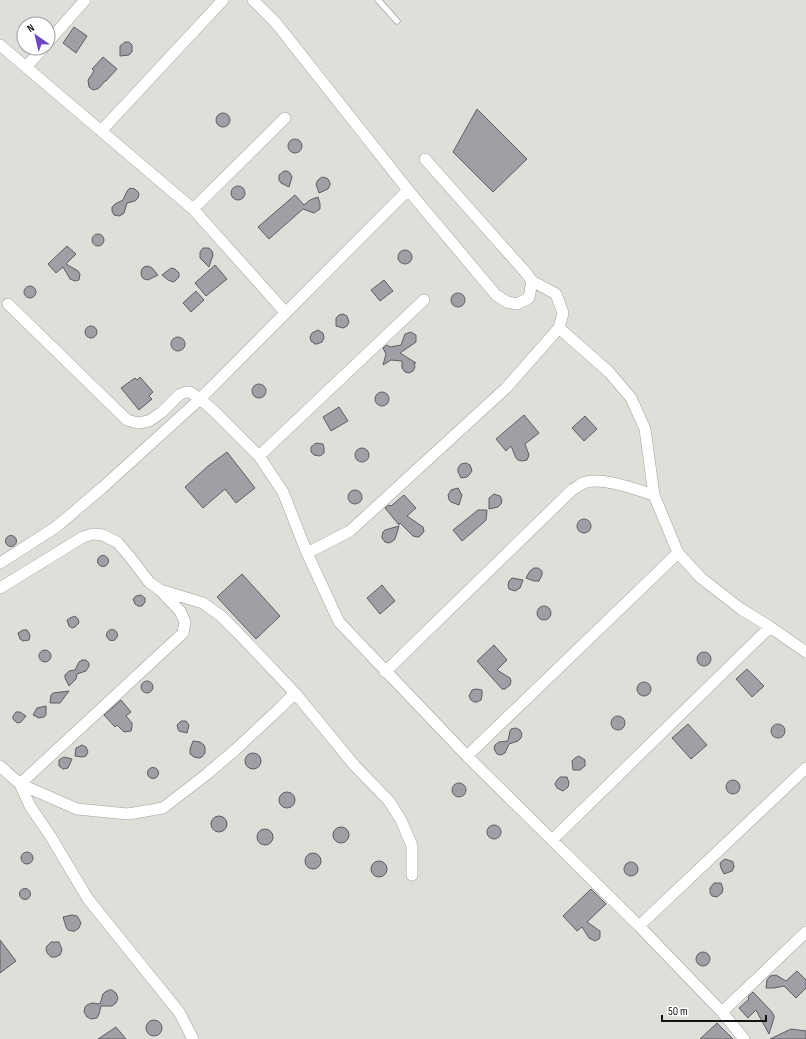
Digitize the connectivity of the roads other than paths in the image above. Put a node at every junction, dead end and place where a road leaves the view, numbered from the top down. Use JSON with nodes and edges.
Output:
{"nodes":[{"id":1,"x":85,"y":0,"type":"edge"},
{"id":2,"x":223,"y":0,"type":"edge"},
{"id":3,"x":253,"y":0,"type":"edge"},
{"id":4,"x":378,"y":0,"type":"edge"},
{"id":5,"x":396,"y":21,"type":"dead end"},
{"id":6,"x":56,"y":33,"type":"edge"},
{"id":7,"x":0,"y":45,"type":"edge"},
{"id":8,"x":36,"y":56,"type":"edge"},
{"id":9,"x":26,"y":67,"type":"junction"},
{"id":10,"x":285,"y":118,"type":"dead end"},
{"id":11,"x":101,"y":131,"type":"junction"},
{"id":12,"x":425,"y":159,"type":"dead end"},
{"id":13,"x":408,"y":190,"type":"junction"},
{"id":14,"x":192,"y":209,"type":"junction"},
{"id":15,"x":532,"y":281,"type":"junction"},
{"id":16,"x":424,"y":300,"type":"dead end"},
{"id":17,"x":8,"y":304,"type":"dead end"},
{"id":18,"x":286,"y":313,"type":"junction"},
{"id":19,"x":560,"y":328,"type":"junction"},
{"id":20,"x":200,"y":399,"type":"junction"},
{"id":21,"x":259,"y":456,"type":"junction"},
{"id":22,"x":654,"y":495,"type":"junction"},
{"id":23,"x":307,"y":553,"type":"junction"},
{"id":24,"x":678,"y":553,"type":"junction"},
{"id":25,"x":0,"y":563,"type":"edge"},
{"id":26,"x":0,"y":588,"type":"edge"},
{"id":27,"x":160,"y":590,"type":"junction"},
{"id":28,"x":770,"y":627,"type":"junction"},
{"id":29,"x":806,"y":652,"type":"edge"},
{"id":30,"x":385,"y":672,"type":"junction"},
{"id":31,"x":295,"y":693,"type":"junction"},
{"id":32,"x":467,"y":756,"type":"junction"},
{"id":33,"x":0,"y":766,"type":"edge"},
{"id":34,"x":806,"y":768,"type":"edge"},
{"id":35,"x":20,"y":784,"type":"junction"},
{"id":36,"x":552,"y":840,"type":"junction"},
{"id":37,"x":412,"y":875,"type":"dead end"},
{"id":38,"x":640,"y":926,"type":"junction"},
{"id":39,"x":806,"y":932,"type":"edge"},
{"id":40,"x":722,"y":1012,"type":"junction"},
{"id":41,"x":193,"y":1039,"type":"edge"},
{"id":42,"x":744,"y":1039,"type":"edge"}],
"edges":[{"from":1,"to":6,"type":"street"},
{"from":2,"to":11,"type":"street"},
{"from":3,"to":13,"type":"street"},
{"from":4,"to":5,"type":"lane"},
{"from":7,"to":9,"type":"street"},
{"from":8,"to":9,"type":"street"},
{"from":9,"to":11,"type":"street"},
{"from":10,"to":14,"type":"street"},
{"from":11,"to":14,"type":"street"},
{"from":12,"to":15,"type":"street"},
{"from":13,"to":15,"type":"street"},
{"from":13,"to":18,"type":"street"},
{"from":14,"to":18,"type":"street"},
{"from":15,"to":19,"type":"street"},
{"from":16,"to":21,"type":"street"},
{"from":17,"to":20,"type":"street"},
{"from":18,"to":20,"type":"street"},
{"from":19,"to":22,"type":"street"},
{"from":19,"to":23,"type":"street"},
{"from":20,"to":21,"type":"street"},
{"from":20,"to":25,"type":"street"},
{"from":21,"to":23,"type":"street"},
{"from":22,"to":24,"type":"street"},
{"from":22,"to":30,"type":"street"},
{"from":23,"to":30,"type":"street"},
{"from":24,"to":28,"type":"street"},
{"from":24,"to":32,"type":"street"},
{"from":26,"to":27,"type":"street"},
{"from":27,"to":31,"type":"street"},
{"from":27,"to":35,"type":"street"},
{"from":28,"to":29,"type":"street"},
{"from":28,"to":36,"type":"street"},
{"from":30,"to":32,"type":"street"},
{"from":31,"to":35,"type":"street"},
{"from":31,"to":37,"type":"street"},
{"from":32,"to":36,"type":"street"},
{"from":33,"to":35,"type":"street"},
{"from":34,"to":38,"type":"street"},
{"from":35,"to":41,"type":"street"},
{"from":36,"to":38,"type":"street"},
{"from":38,"to":40,"type":"street"},
{"from":39,"to":40,"type":"street"},
{"from":40,"to":42,"type":"street"}]}
